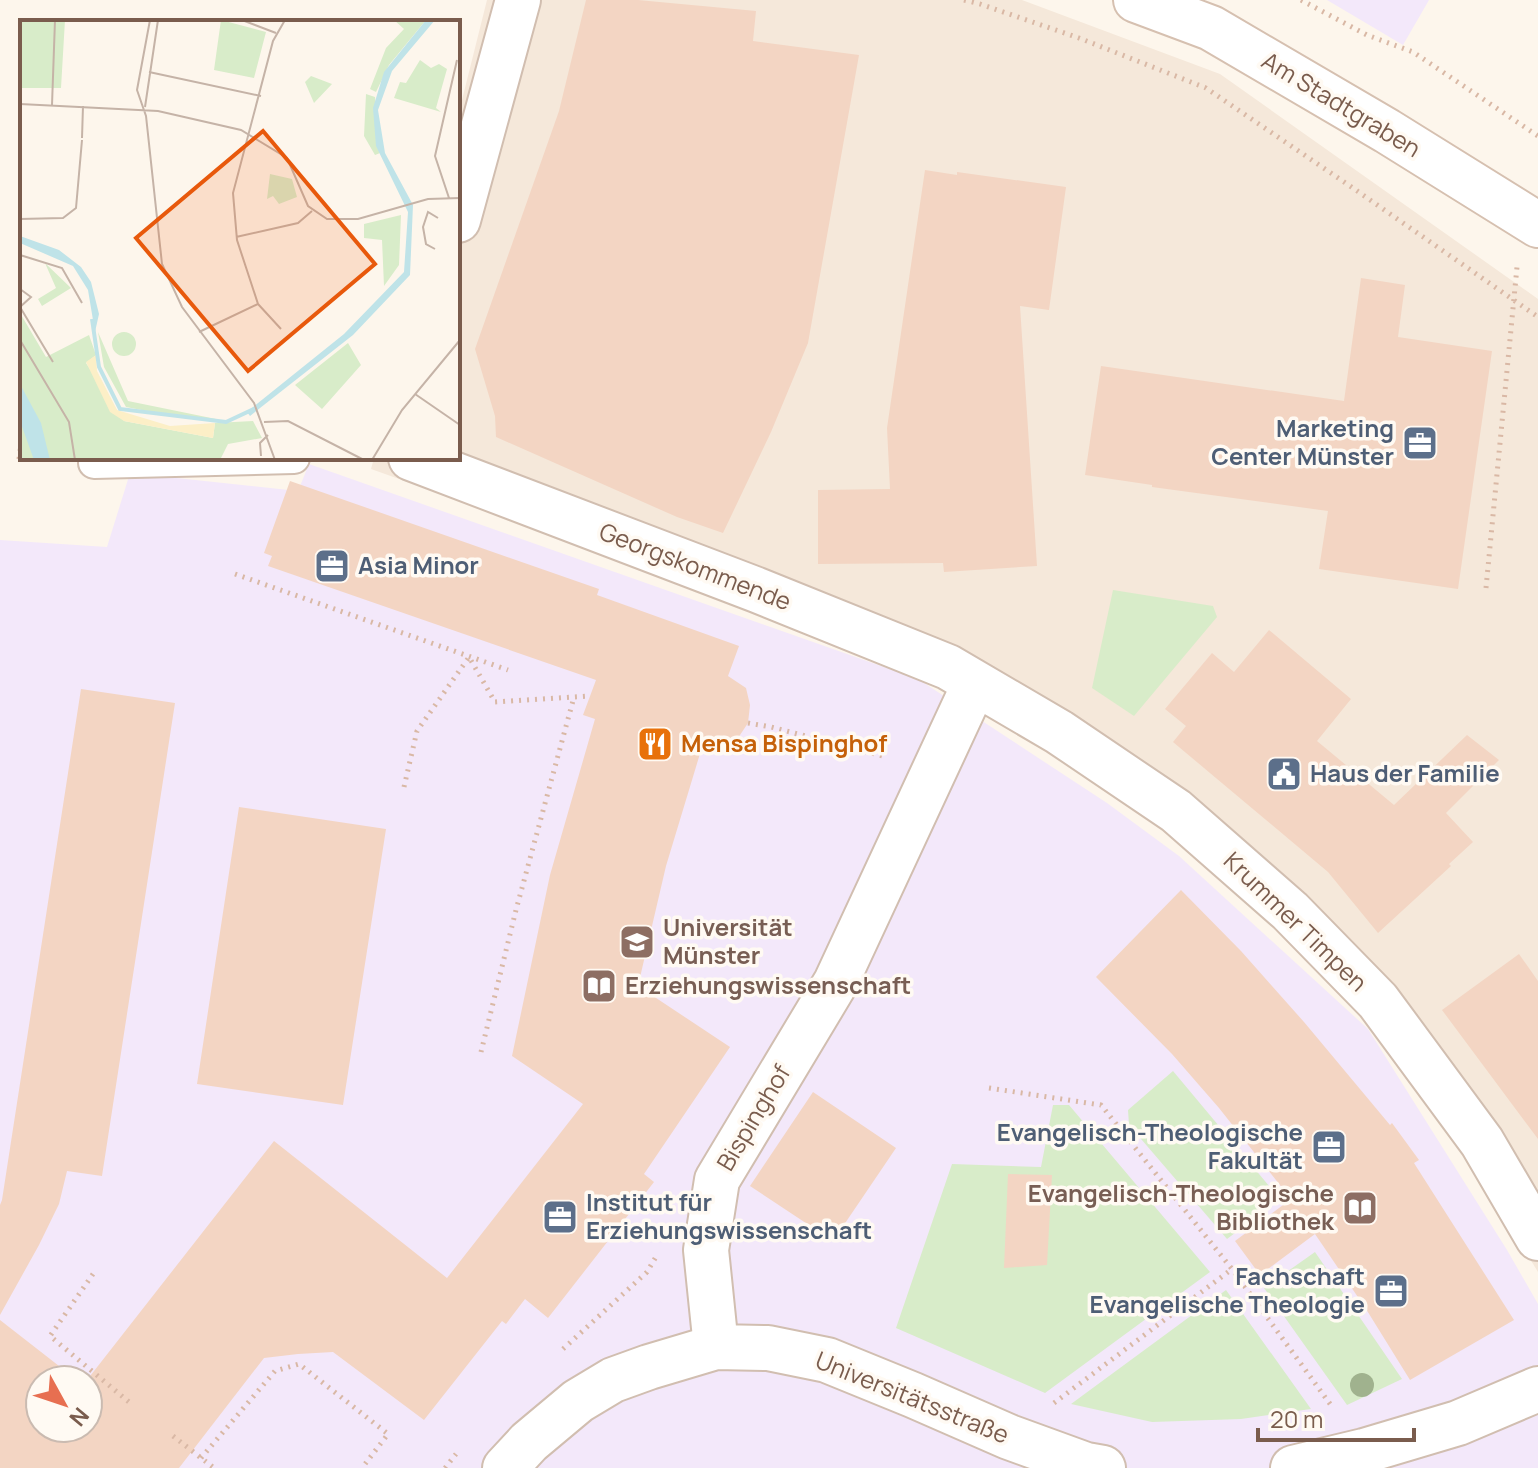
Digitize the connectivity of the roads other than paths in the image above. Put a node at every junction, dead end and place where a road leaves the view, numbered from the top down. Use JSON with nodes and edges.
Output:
{"nodes":[{"id":1,"x":518,"y":0,"type":"edge"},
{"id":2,"x":1136,"y":0,"type":"edge"},
{"id":3,"x":460,"y":213,"type":"edge"},
{"id":4,"x":1530,"y":220,"type":"edge"},
{"id":5,"x":214,"y":460,"type":"edge"},
{"id":6,"x":416,"y":460,"type":"edge"},
{"id":7,"x":94,"y":463,"type":"dead end"},
{"id":8,"x":975,"y":683,"type":"junction"},
{"id":9,"x":1538,"y":1238,"type":"edge"},
{"id":10,"x":716,"y":1347,"type":"junction"},
{"id":11,"x":1538,"y":1389,"type":"edge"},
{"id":12,"x":505,"y":1468,"type":"edge"},
{"id":13,"x":1103,"y":1468,"type":"edge"},
{"id":14,"x":1293,"y":1468,"type":"edge"}],
"edges":[{"from":1,"to":3,"type":"street"},
{"from":2,"to":4,"type":"street","name":"Am Stadtgraben"},
{"from":5,"to":7,"type":"lane"},
{"from":6,"to":8,"type":"street","name":"Georgskommende"},
{"from":8,"to":9,"type":"street","name":"Krummer Timpen"},
{"from":8,"to":10,"type":"street","name":"Bispinghof"},
{"from":10,"to":12,"type":"street"},
{"from":10,"to":13,"type":"street","name":"Universitätsstraße"},
{"from":11,"to":14,"type":"street"}]}
